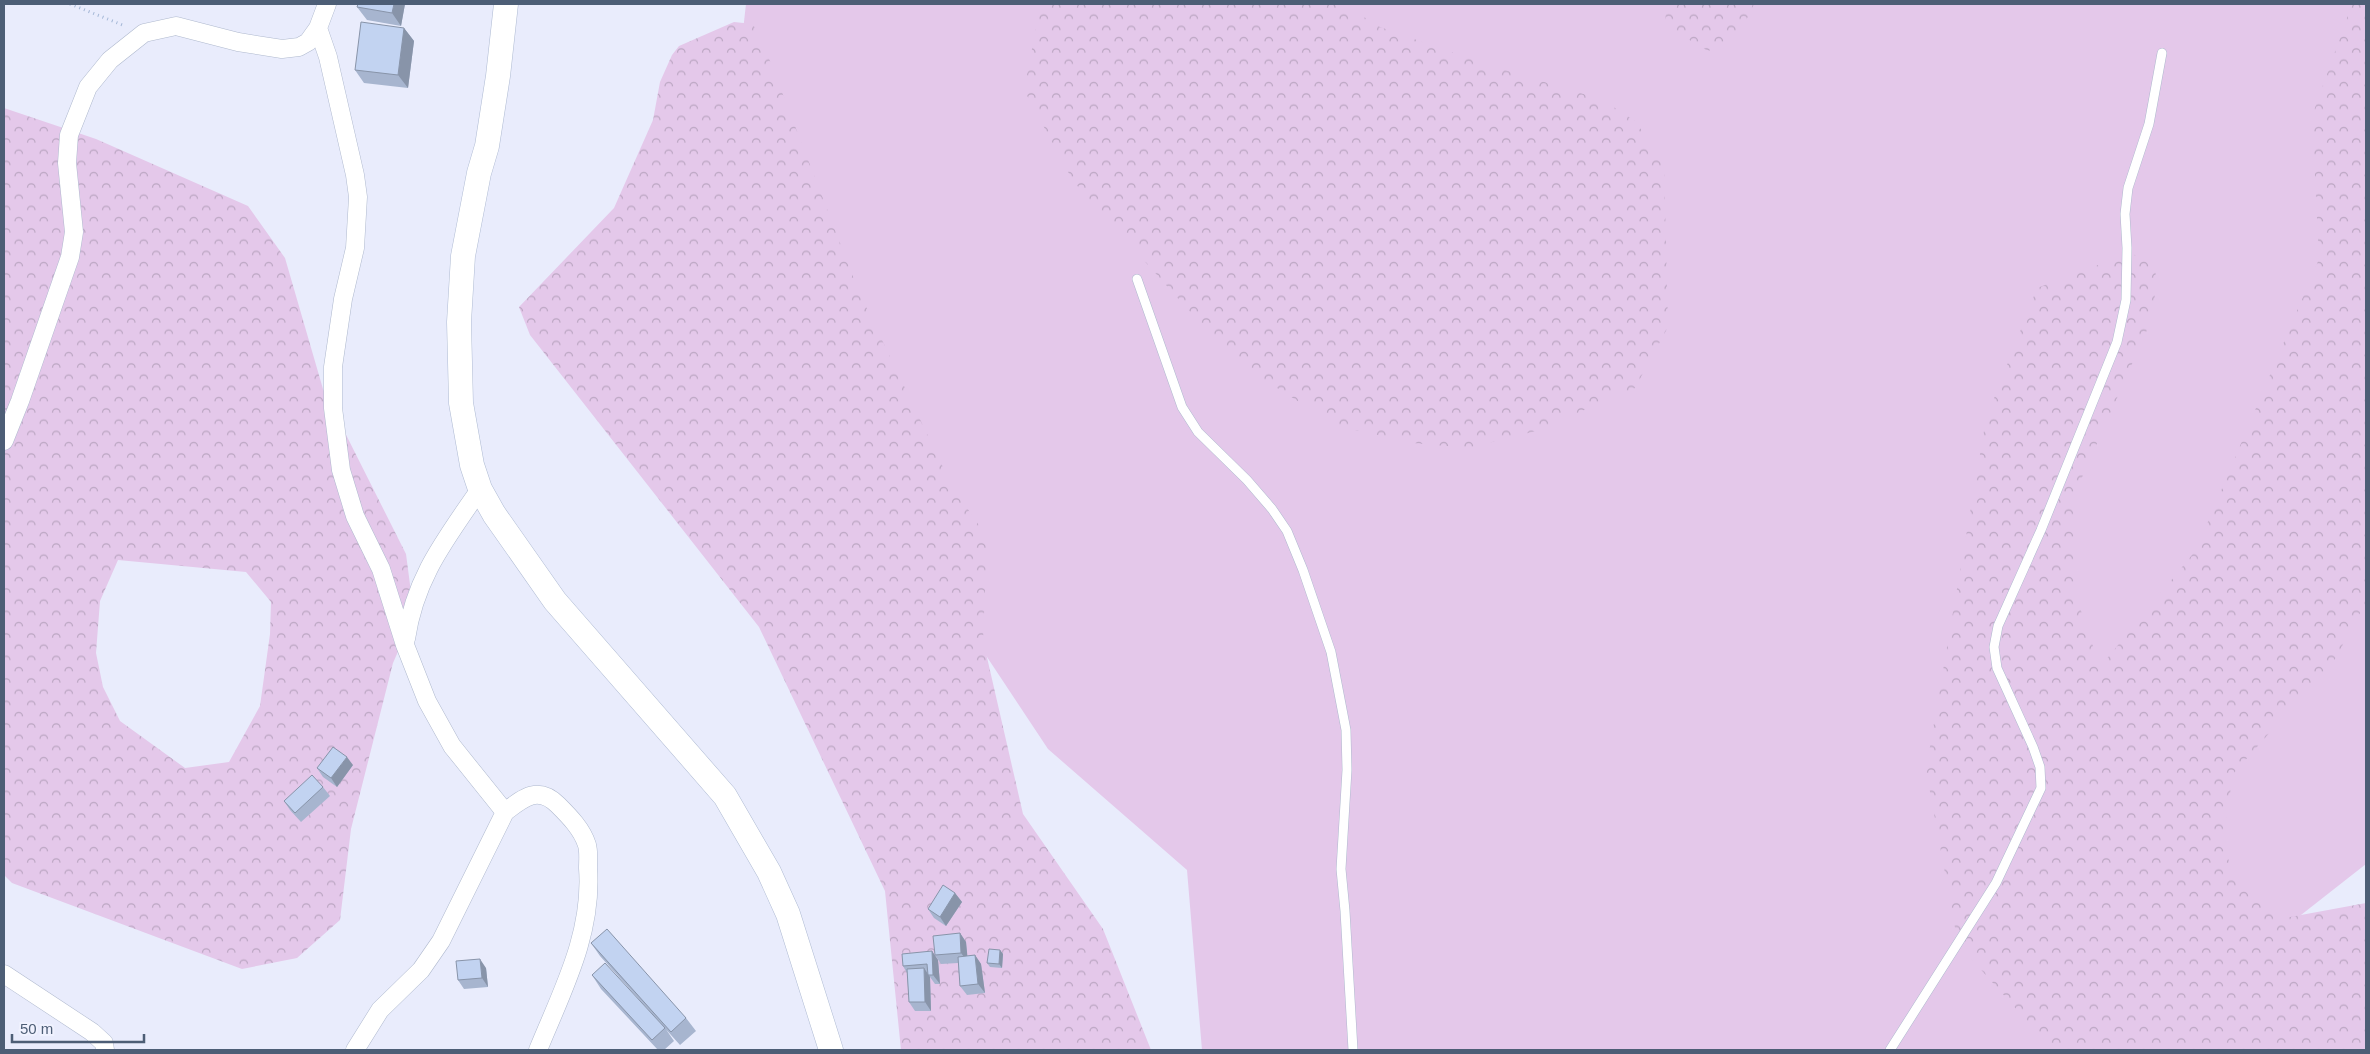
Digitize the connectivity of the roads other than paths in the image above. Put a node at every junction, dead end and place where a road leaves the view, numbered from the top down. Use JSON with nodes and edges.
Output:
{"nodes":[{"id":1,"x":327,"y":4,"type":"edge"},
{"id":2,"x":506,"y":4,"type":"edge"},
{"id":3,"x":318,"y":28,"type":"junction"},
{"id":4,"x":2162,"y":53,"type":"dead end"},
{"id":5,"x":1137,"y":279,"type":"dead end"},
{"id":6,"x":4,"y":441,"type":"edge"},
{"id":7,"x":480,"y":489,"type":"junction"},
{"id":8,"x":405,"y":645,"type":"junction"},
{"id":9,"x":505,"y":812,"type":"junction"},
{"id":10,"x":4,"y":974,"type":"edge"},
{"id":11,"x":105,"y":1050,"type":"edge"},
{"id":12,"x":355,"y":1050,"type":"edge"},
{"id":13,"x":538,"y":1050,"type":"edge"},
{"id":14,"x":831,"y":1050,"type":"edge"},
{"id":15,"x":1353,"y":1050,"type":"edge"},
{"id":16,"x":1890,"y":1050,"type":"edge"}],
"edges":[{"from":1,"to":3,"type":"street"},
{"from":2,"to":7,"type":"street"},
{"from":3,"to":6,"type":"street"},
{"from":3,"to":8,"type":"street"},
{"from":4,"to":16,"type":"lane"},
{"from":5,"to":15,"type":"lane"},
{"from":7,"to":8,"type":"street"},
{"from":7,"to":14,"type":"street"},
{"from":8,"to":9,"type":"street"},
{"from":9,"to":12,"type":"street"},
{"from":9,"to":13,"type":"street"},
{"from":10,"to":11,"type":"street"}]}
